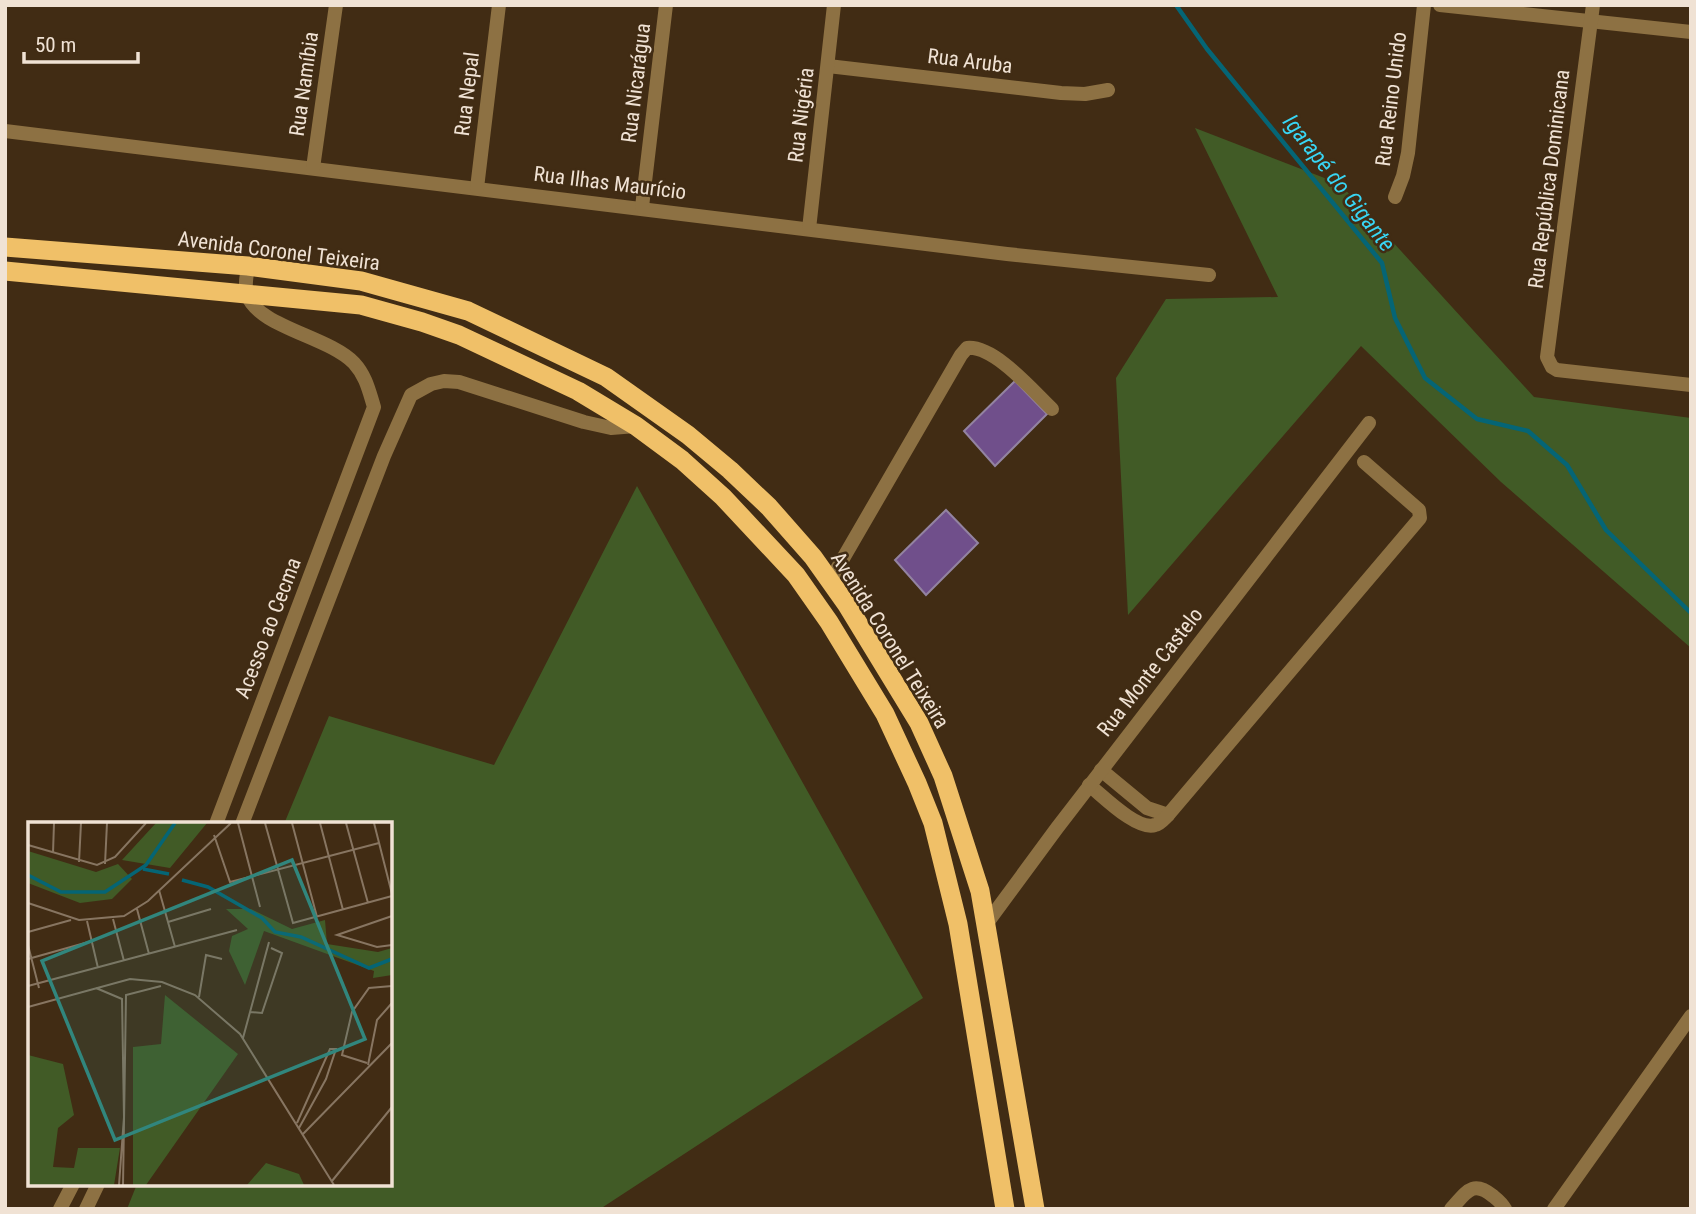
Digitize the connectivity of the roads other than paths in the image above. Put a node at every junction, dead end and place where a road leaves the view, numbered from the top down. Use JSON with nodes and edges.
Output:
{"nodes":[{"id":1,"x":336,"y":5,"type":"edge"},
{"id":2,"x":499,"y":5,"type":"edge"},
{"id":3,"x":666,"y":5,"type":"edge"},
{"id":4,"x":834,"y":5,"type":"edge"},
{"id":5,"x":1424,"y":5,"type":"edge"},
{"id":6,"x":1440,"y":5,"type":"edge"},
{"id":7,"x":1593,"y":5,"type":"edge"},
{"id":8,"x":1591,"y":22,"type":"junction"},
{"id":9,"x":1691,"y":32,"type":"edge"},
{"id":10,"x":828,"y":66,"type":"junction"},
{"id":11,"x":1108,"y":90,"type":"dead end"},
{"id":12,"x":5,"y":131,"type":"edge"},
{"id":13,"x":313,"y":168,"type":"junction"},
{"id":14,"x":477,"y":188,"type":"junction"},
{"id":15,"x":1395,"y":197,"type":"dead end"},
{"id":16,"x":642,"y":207,"type":"junction"},
{"id":17,"x":809,"y":229,"type":"junction"},
{"id":18,"x":5,"y":247,"type":"edge"},
{"id":19,"x":248,"y":266,"type":"junction"},
{"id":20,"x":5,"y":271,"type":"edge"},
{"id":21,"x":1209,"y":275,"type":"dead end"},
{"id":22,"x":246,"y":293,"type":"junction"},
{"id":23,"x":1691,"y":385,"type":"edge"},
{"id":24,"x":1052,"y":409,"type":"dead end"},
{"id":25,"x":1369,"y":423,"type":"dead end"},
{"id":26,"x":636,"y":426,"type":"junction"},
{"id":27,"x":359,"y":447,"type":"junction"},
{"id":28,"x":384,"y":456,"type":"junction"},
{"id":29,"x":1364,"y":462,"type":"dead end"},
{"id":30,"x":830,"y":581,"type":"junction"},
{"id":31,"x":1101,"y":770,"type":"junction"},
{"id":32,"x":1089,"y":785,"type":"junction"},
{"id":33,"x":1168,"y":815,"type":"junction"},
{"id":34,"x":217,"y":822,"type":"edge"},
{"id":35,"x":243,"y":822,"type":"edge"},
{"id":36,"x":987,"y":923,"type":"junction"},
{"id":37,"x":1691,"y":1016,"type":"edge"},
{"id":38,"x":72,"y":1186,"type":"edge"},
{"id":39,"x":98,"y":1186,"type":"edge"},
{"id":40,"x":60,"y":1209,"type":"edge"},
{"id":41,"x":86,"y":1209,"type":"edge"},
{"id":42,"x":1005,"y":1209,"type":"edge"},
{"id":43,"x":1035,"y":1209,"type":"edge"},
{"id":44,"x":1451,"y":1209,"type":"edge"},
{"id":45,"x":1505,"y":1209,"type":"edge"},
{"id":46,"x":1554,"y":1209,"type":"edge"}],
"edges":[{"from":1,"to":13,"type":"street","name":"Rua Namíbia"},
{"from":2,"to":14,"type":"street","name":"Rua Nepal"},
{"from":3,"to":16,"type":"street","name":"Rua Nicarágua"},
{"from":4,"to":10,"type":"street","name":"Rua Nigéria"},
{"from":5,"to":15,"type":"street","name":"Rua Reino Unido"},
{"from":6,"to":8,"type":"street"},
{"from":7,"to":8,"type":"street","name":"Rua República Dominicana"},
{"from":8,"to":9,"type":"street"},
{"from":8,"to":23,"type":"street","name":"Rua República Dominicana"},
{"from":10,"to":11,"type":"street","name":"Rua Aruba"},
{"from":10,"to":17,"type":"street","name":"Rua Nigéria"},
{"from":12,"to":13,"type":"street","name":"Rua Ilhas Maurício"},
{"from":13,"to":14,"type":"street","name":"Rua Ilhas Maurício"},
{"from":14,"to":16,"type":"street","name":"Rua Ilhas Maurício"},
{"from":16,"to":17,"type":"street","name":"Rua Ilhas Maurício"},
{"from":17,"to":21,"type":"street","name":"Rua Ilhas Maurício"},
{"from":18,"to":19,"type":"highway","name":"Avenida Coronel Teixeira"},
{"from":19,"to":22,"type":"street"},
{"from":19,"to":30,"type":"highway","name":"Avenida Coronel Teixeira"},
{"from":20,"to":22,"type":"highway","name":"Avenida Coronel Teixeira"},
{"from":22,"to":26,"type":"highway","name":"Avenida Coronel Teixeira"},
{"from":22,"to":27,"type":"street","name":"Acesso ao Cecma"},
{"from":24,"to":30,"type":"street"},
{"from":25,"to":31,"type":"street","name":"Rua Monte Castelo"},
{"from":26,"to":28,"type":"street"},
{"from":26,"to":42,"type":"highway","name":"Avenida Coronel Teixeira"},
{"from":27,"to":28,"type":"street"},
{"from":27,"to":34,"type":"street","name":"Acesso ao Cecma"},
{"from":28,"to":35,"type":"street"},
{"from":29,"to":33,"type":"street"},
{"from":30,"to":36,"type":"highway","name":"Avenida Coronel Teixeira"},
{"from":31,"to":32,"type":"street","name":"Rua Monte Castelo"},
{"from":31,"to":33,"type":"street"},
{"from":32,"to":33,"type":"street"},
{"from":32,"to":36,"type":"street","name":"Rua Monte Castelo"},
{"from":36,"to":43,"type":"highway","name":"Avenida Coronel Teixeira"},
{"from":37,"to":46,"type":"street"},
{"from":38,"to":40,"type":"street"},
{"from":39,"to":41,"type":"street"},
{"from":44,"to":45,"type":"street"}]}
